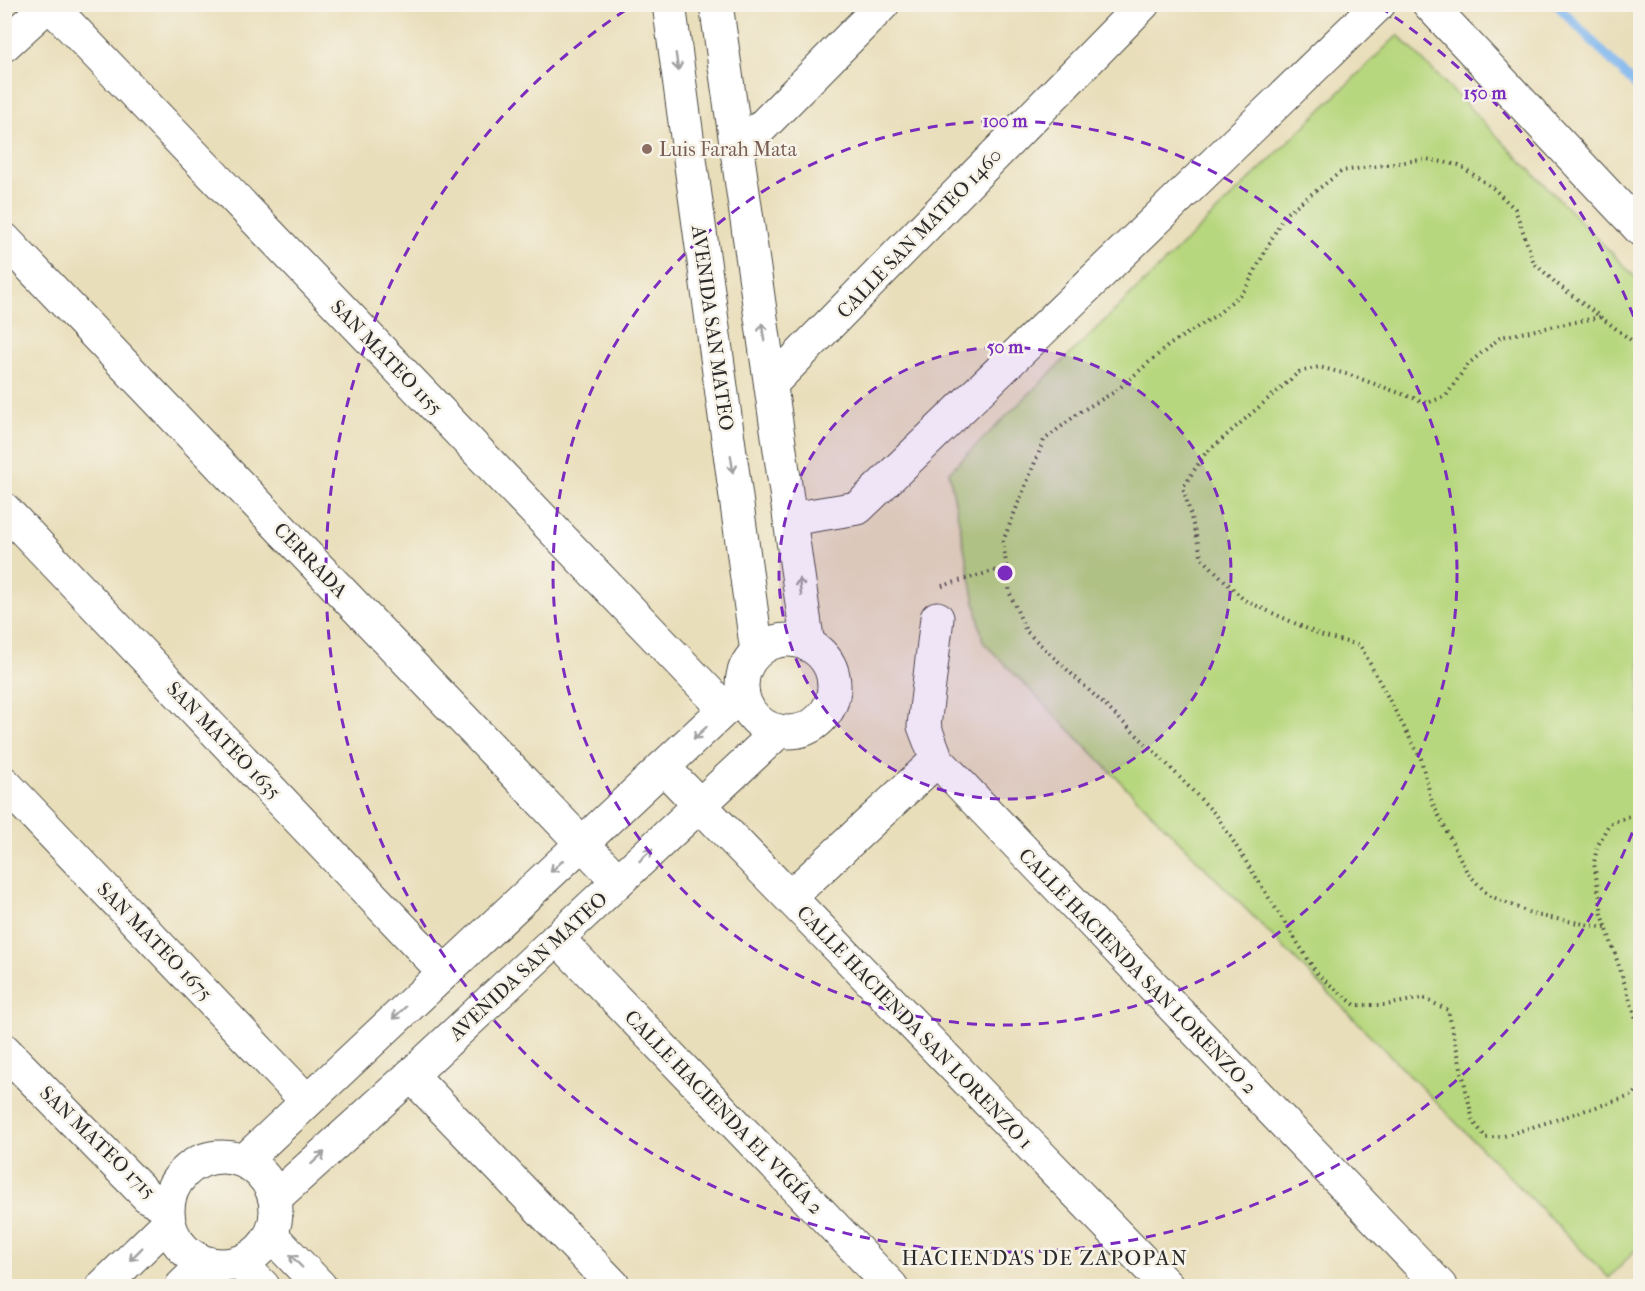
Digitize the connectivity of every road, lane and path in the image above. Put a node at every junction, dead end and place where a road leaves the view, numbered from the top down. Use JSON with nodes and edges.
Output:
{"nodes":[{"id":1,"x":49,"y":4,"type":"edge"},
{"id":2,"x":669,"y":4,"type":"edge"},
{"id":3,"x":716,"y":4,"type":"edge"},
{"id":4,"x":883,"y":4,"type":"edge"},
{"id":5,"x":1143,"y":4,"type":"edge"},
{"id":6,"x":1379,"y":4,"type":"edge"},
{"id":7,"x":1429,"y":4,"type":"edge"},
{"id":8,"x":4,"y":45,"type":"edge"},
{"id":9,"x":737,"y":152,"type":"junction"},
{"id":10,"x":1641,"y":229,"type":"edge"},
{"id":11,"x":4,"y":239,"type":"edge"},
{"id":12,"x":1600,"y":317,"type":"junction"},
{"id":13,"x":1641,"y":347,"type":"edge"},
{"id":14,"x":771,"y":384,"type":"junction"},
{"id":15,"x":4,"y":509,"type":"edge"},
{"id":16,"x":790,"y":519,"type":"junction"},
{"id":17,"x":1007,"y":567,"type":"junction"},
{"id":18,"x":937,"y":618,"type":"joint"},
{"id":19,"x":808,"y":645,"type":"junction"},
{"id":20,"x":757,"y":652,"type":"junction"},
{"id":21,"x":734,"y":701,"type":"junction"},
{"id":22,"x":778,"y":732,"type":"junction"},
{"id":23,"x":937,"y":760,"type":"junction"},
{"id":24,"x":663,"y":767,"type":"junction"},
{"id":25,"x":4,"y":783,"type":"edge"},
{"id":26,"x":700,"y":804,"type":"junction"},
{"id":27,"x":1641,"y":812,"type":"edge"},
{"id":28,"x":582,"y":843,"type":"junction"},
{"id":29,"x":618,"y":881,"type":"junction"},
{"id":30,"x":790,"y":897,"type":"junction"},
{"id":31,"x":1606,"y":928,"type":"junction"},
{"id":32,"x":557,"y":938,"type":"junction"},
{"id":33,"x":438,"y":977,"type":"junction"},
{"id":34,"x":465,"y":1024,"type":"junction"},
{"id":35,"x":1641,"y":1031,"type":"edge"},
{"id":36,"x":4,"y":1050,"type":"edge"},
{"id":37,"x":411,"y":1075,"type":"junction"},
{"id":38,"x":1641,"y":1086,"type":"edge"},
{"id":39,"x":306,"y":1100,"type":"junction"},
{"id":40,"x":244,"y":1161,"type":"junction"},
{"id":41,"x":275,"y":1198,"type":"junction"},
{"id":42,"x":168,"y":1214,"type":"junction"},
{"id":43,"x":272,"y":1235,"type":"junction"},
{"id":44,"x":206,"y":1263,"type":"junction"},
{"id":45,"x":240,"y":1263,"type":"junction"},
{"id":46,"x":104,"y":1287,"type":"edge"},
{"id":47,"x":182,"y":1287,"type":"edge"},
{"id":48,"x":263,"y":1287,"type":"edge"},
{"id":49,"x":320,"y":1287,"type":"edge"},
{"id":50,"x":614,"y":1287,"type":"edge"},
{"id":51,"x":891,"y":1287,"type":"edge"},
{"id":52,"x":1167,"y":1287,"type":"edge"},
{"id":53,"x":1440,"y":1287,"type":"edge"}],
"edges":[{"from":1,"to":8,"type":"street"},
{"from":1,"to":21,"type":"street","name":"SAN MATEO 1155"},
{"from":2,"to":20,"type":"street","name":"AVENIDA SAN MATEO","one_way":true},
{"from":3,"to":9,"type":"street"},
{"from":4,"to":9,"type":"street"},
{"from":5,"to":14,"type":"street","name":"CALLE SAN MATEO 1460"},
{"from":6,"to":16,"type":"street"},
{"from":7,"to":10,"type":"street"},
{"from":14,"to":9,"type":"street","one_way":true},
{"from":11,"to":28,"type":"street","name":"CERRADA"},
{"from":12,"to":13,"type":"path"},
{"from":12,"to":17,"type":"path"},
{"from":12,"to":31,"type":"path"},
{"from":14,"to":16,"type":"street"},
{"from":15,"to":33,"type":"street","name":"SAN MATEO 1635"},
{"from":19,"to":16,"type":"street","one_way":true},
{"from":17,"to":18,"type":"path"},
{"from":17,"to":38,"type":"path"},
{"from":18,"to":23,"type":"street","name":"CALLE HACIENDA SAN LORENZO 2"},
{"from":19,"to":20,"type":"street"},
{"from":19,"to":22,"type":"street"},
{"from":20,"to":21,"type":"street"},
{"from":21,"to":22,"type":"street"},
{"from":21,"to":24,"type":"street","one_way":true},
{"from":22,"to":26,"type":"street","name":"AVENIDA SAN MATEO"},
{"from":23,"to":30,"type":"street"},
{"from":23,"to":53,"type":"street","name":"CALLE HACIENDA SAN LORENZO 2"},
{"from":24,"to":26,"type":"street","name":"CALLE HACIENDA SAN LORENZO 1"},
{"from":24,"to":28,"type":"street"},
{"from":25,"to":39,"type":"street","name":"SAN MATEO 1675"},
{"from":29,"to":26,"type":"street","name":"AVENIDA SAN MATEO","one_way":true},
{"from":26,"to":30,"type":"street","name":"CALLE HACIENDA SAN LORENZO 1"},
{"from":27,"to":31,"type":"path"},
{"from":28,"to":29,"type":"street","name":"CERRADA"},
{"from":28,"to":33,"type":"street","one_way":true},
{"from":29,"to":32,"type":"street","name":"AVENIDA SAN MATEO"},
{"from":30,"to":52,"type":"street","name":"CALLE HACIENDA SAN LORENZO 1"},
{"from":31,"to":35,"type":"path"},
{"from":32,"to":34,"type":"street","name":"AVENIDA SAN MATEO"},
{"from":32,"to":51,"type":"street","name":"CALLE HACIENDA EL VIGÍA 2"},
{"from":33,"to":34,"type":"street","name":"SAN MATEO 1635"},
{"from":33,"to":39,"type":"street","one_way":true},
{"from":34,"to":37,"type":"street","name":"AVENIDA SAN MATEO"},
{"from":36,"to":42,"type":"street","name":"SAN MATEO 1715"},
{"from":41,"to":37,"type":"street","name":"AVENIDA SAN MATEO","one_way":true},
{"from":37,"to":50,"type":"street"},
{"from":39,"to":40,"type":"street"},
{"from":40,"to":41,"type":"street"},
{"from":40,"to":42,"type":"street"},
{"from":41,"to":43,"type":"street"},
{"from":42,"to":44,"type":"street"},
{"from":42,"to":46,"type":"street","one_way":true},
{"from":43,"to":45,"type":"street"},
{"from":49,"to":43,"type":"street","one_way":true},
{"from":44,"to":45,"type":"street"},
{"from":44,"to":47,"type":"street"},
{"from":45,"to":48,"type":"street"}]}
